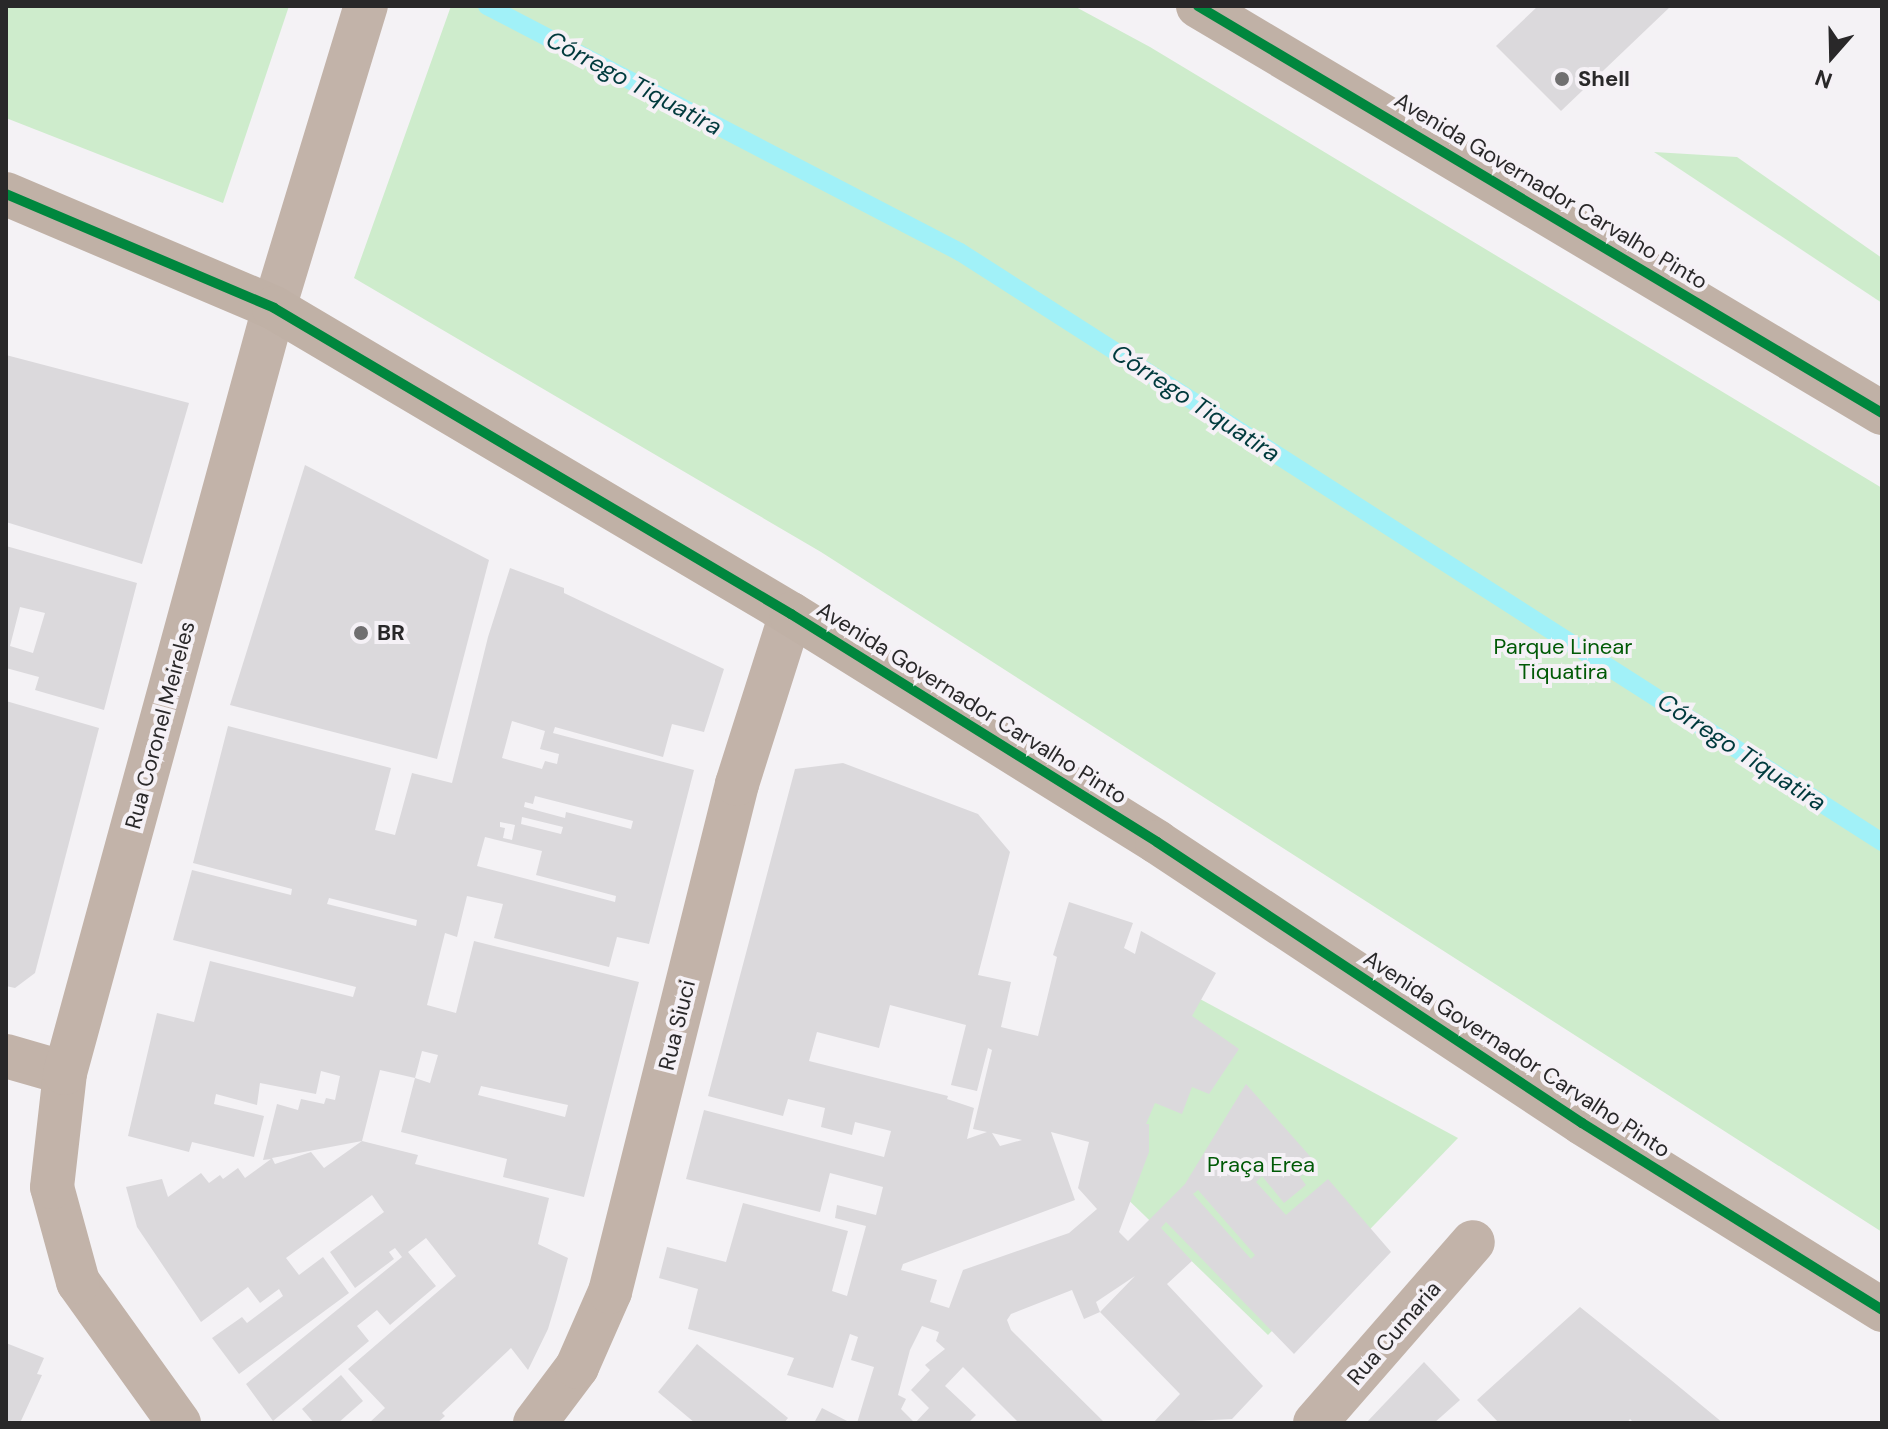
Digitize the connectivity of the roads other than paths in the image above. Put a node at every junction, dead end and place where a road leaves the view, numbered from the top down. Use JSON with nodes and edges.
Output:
{"nodes":[{"id":1,"x":366,"y":6,"type":"edge"},
{"id":2,"x":1198,"y":6,"type":"edge"},
{"id":3,"x":6,"y":194,"type":"edge"},
{"id":4,"x":274,"y":308,"type":"junction"},
{"id":5,"x":1882,"y":413,"type":"edge"},
{"id":6,"x":791,"y":614,"type":"junction"},
{"id":7,"x":6,"y":1056,"type":"edge"},
{"id":8,"x":65,"y":1073,"type":"junction"},
{"id":9,"x":1473,"y":1242,"type":"dead end"},
{"id":10,"x":1882,"y":1310,"type":"edge"},
{"id":11,"x":179,"y":1423,"type":"edge"},
{"id":12,"x":535,"y":1423,"type":"edge"},
{"id":13,"x":1315,"y":1423,"type":"edge"}],
"edges":[{"from":1,"to":4,"type":"street","name":"Rua Coronel Meireles"},
{"from":2,"to":5,"type":"main road","name":"Avenida Governador Carvalho Pinto"},
{"from":3,"to":4,"type":"main road","name":"Avenida Governador Carvalho Pinto"},
{"from":4,"to":6,"type":"main road","name":"Avenida Governador Carvalho Pinto"},
{"from":4,"to":8,"type":"street","name":"Rua Coronel Meireles"},
{"from":6,"to":10,"type":"main road","name":"Avenida Governador Carvalho Pinto"},
{"from":6,"to":12,"type":"street","name":"Rua Siuci"},
{"from":7,"to":8,"type":"street"},
{"from":8,"to":11,"type":"street","name":"Rua Coronel Meireles"},
{"from":9,"to":13,"type":"street","name":"Rua Cumaria"}]}
